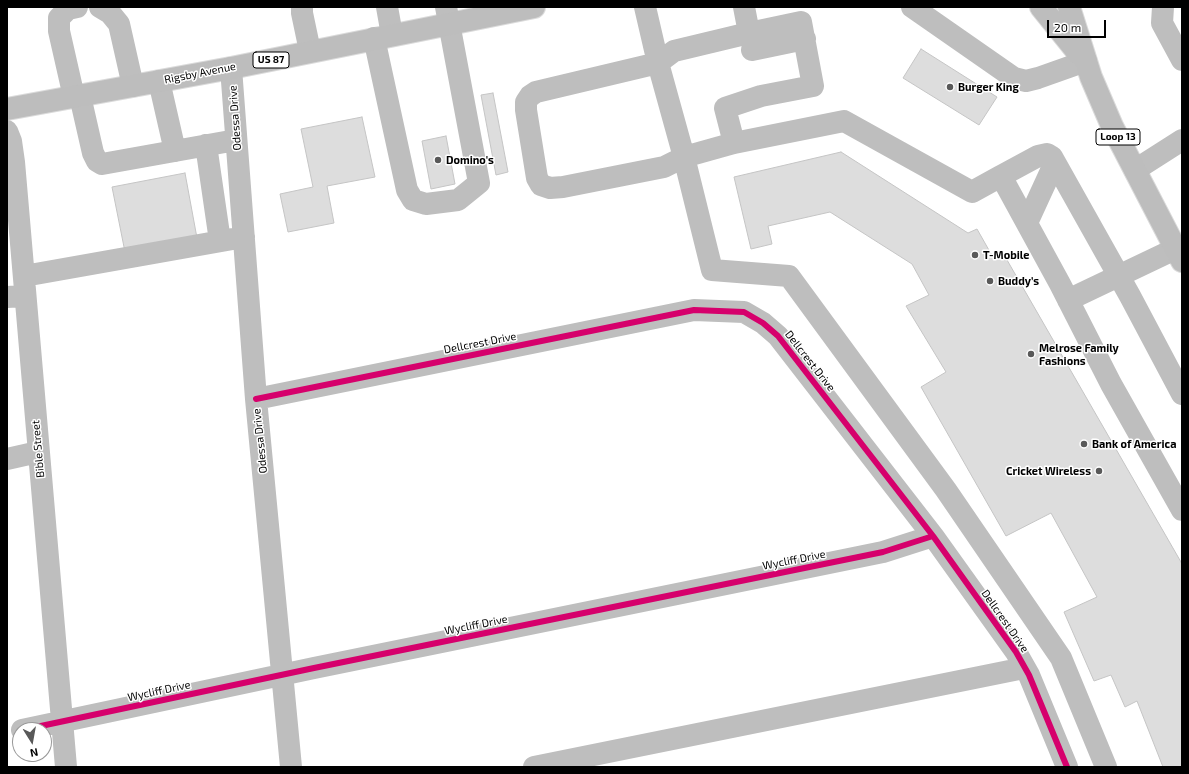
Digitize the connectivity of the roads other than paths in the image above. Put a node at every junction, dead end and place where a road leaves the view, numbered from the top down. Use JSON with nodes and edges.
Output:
{"nodes":[{"id":1,"x":77,"y":7,"type":"edge"},
{"id":2,"x":100,"y":7,"type":"edge"},
{"id":3,"x":302,"y":7,"type":"edge"},
{"id":4,"x":386,"y":7,"type":"edge"},
{"id":5,"x":534,"y":7,"type":"edge"},
{"id":6,"x":645,"y":7,"type":"edge"},
{"id":7,"x":744,"y":7,"type":"edge"},
{"id":8,"x":912,"y":7,"type":"edge"},
{"id":9,"x":1040,"y":7,"type":"edge"},
{"id":10,"x":1069,"y":7,"type":"edge"},
{"id":11,"x":1163,"y":7,"type":"edge"},
{"id":12,"x":448,"y":16,"type":"edge"},
{"id":13,"x":383,"y":37,"type":"junction"},
{"id":14,"x":750,"y":41,"type":"junction"},
{"id":15,"x":310,"y":52,"type":"junction"},
{"id":16,"x":1182,"y":60,"type":"edge"},
{"id":17,"x":1086,"y":62,"type":"junction"},
{"id":18,"x":658,"y":63,"type":"junction"},
{"id":19,"x":231,"y":68,"type":"junction"},
{"id":20,"x":159,"y":81,"type":"junction"},
{"id":21,"x":133,"y":86,"type":"junction"},
{"id":22,"x":77,"y":96,"type":"junction"},
{"id":23,"x":7,"y":109,"type":"edge"},
{"id":24,"x":7,"y":131,"type":"edge"},
{"id":25,"x":236,"y":140,"type":"junction"},
{"id":26,"x":1182,"y":140,"type":"edge"},
{"id":27,"x":734,"y":143,"type":"junction"},
{"id":28,"x":206,"y":145,"type":"junction"},
{"id":29,"x":175,"y":151,"type":"junction"},
{"id":30,"x":684,"y":157,"type":"junction"},
{"id":31,"x":1055,"y":162,"type":"junction"},
{"id":32,"x":1135,"y":170,"type":"junction"},
{"id":33,"x":1001,"y":176,"type":"junction"},
{"id":34,"x":1027,"y":223,"type":"junction"},
{"id":35,"x":244,"y":237,"type":"junction"},
{"id":36,"x":220,"y":241,"type":"junction"},
{"id":37,"x":1179,"y":255,"type":"edge"},
{"id":38,"x":1118,"y":275,"type":"junction"},
{"id":39,"x":19,"y":290,"type":"edge"},
{"id":40,"x":1068,"y":300,"type":"junction"},
{"id":41,"x":1182,"y":394,"type":"edge"},
{"id":42,"x":256,"y":398,"type":"junction"},
{"id":43,"x":38,"y":452,"type":"junction"},
{"id":44,"x":7,"y":459,"type":"edge"},
{"id":45,"x":1182,"y":510,"type":"edge"},
{"id":46,"x":933,"y":536,"type":"junction"},
{"id":47,"x":1024,"y":668,"type":"junction"},
{"id":48,"x":283,"y":675,"type":"junction"},
{"id":49,"x":62,"y":721,"type":"junction"},
{"id":50,"x":52,"y":723,"type":"edge"},
{"id":51,"x":66,"y":767,"type":"edge"},
{"id":52,"x":291,"y":767,"type":"edge"},
{"id":53,"x":534,"y":767,"type":"edge"},
{"id":54,"x":1067,"y":767,"type":"edge"},
{"id":55,"x":1106,"y":767,"type":"edge"}],
"edges":[{"from":1,"to":22,"type":"street"},
{"from":2,"to":21,"type":"street"},
{"from":3,"to":15,"type":"street"},
{"from":4,"to":13,"type":"street"},
{"from":5,"to":12,"type":"main road","name":"Rigsby Avenue","number":"US 87"},
{"from":6,"to":18,"type":"street"},
{"from":7,"to":14,"type":"street"},
{"from":8,"to":17,"type":"street"},
{"from":9,"to":17,"type":"main road"},
{"from":10,"to":17,"type":"main road","number":"Loop 13"},
{"from":11,"to":16,"type":"street"},
{"from":12,"to":13,"type":"main road","name":"Rigsby Avenue","number":"US 87"},
{"from":12,"to":13,"type":"street"},
{"from":13,"to":15,"type":"main road","name":"Rigsby Avenue","number":"US 87"},
{"from":14,"to":18,"type":"street"},
{"from":14,"to":27,"type":"street"},
{"from":15,"to":19,"type":"main road","name":"Rigsby Avenue","number":"US 87"},
{"from":17,"to":32,"type":"main road","number":"Loop 13"},
{"from":18,"to":30,"type":"street"},
{"from":18,"to":30,"type":"street"},
{"from":19,"to":20,"type":"main road","name":"Rigsby Avenue","number":"US 87"},
{"from":19,"to":25,"type":"street","name":"Odessa Drive"},
{"from":20,"to":21,"type":"main road","name":"Rigsby Avenue","number":"US 87"},
{"from":20,"to":29,"type":"street"},
{"from":21,"to":22,"type":"main road","name":"Rigsby Avenue","number":"US 87"},
{"from":22,"to":23,"type":"main road","name":"Rigsby Avenue","number":"US 87"},
{"from":22,"to":29,"type":"street"},
{"from":24,"to":39,"type":"street","name":"Bible Street"},
{"from":25,"to":28,"type":"street"},
{"from":25,"to":35,"type":"street","name":"Odessa Drive"},
{"from":26,"to":32,"type":"street"},
{"from":27,"to":30,"type":"street"},
{"from":27,"to":33,"type":"street"},
{"from":28,"to":29,"type":"street"},
{"from":28,"to":36,"type":"street"},
{"from":30,"to":55,"type":"street"},
{"from":31,"to":33,"type":"street"},
{"from":31,"to":34,"type":"street"},
{"from":31,"to":38,"type":"street"},
{"from":32,"to":37,"type":"main road","number":"Loop 13"},
{"from":33,"to":34,"type":"street"},
{"from":34,"to":40,"type":"street"},
{"from":35,"to":36,"type":"street"},
{"from":35,"to":42,"type":"street","name":"Odessa Drive"},
{"from":36,"to":39,"type":"street"},
{"from":37,"to":38,"type":"street"},
{"from":38,"to":40,"type":"street"},
{"from":38,"to":41,"type":"street"},
{"from":39,"to":43,"type":"street","name":"Bible Street"},
{"from":40,"to":45,"type":"street"},
{"from":42,"to":46,"type":"street","name":"Dellcrest Drive"},
{"from":42,"to":48,"type":"street","name":"Odessa Drive"},
{"from":43,"to":44,"type":"street"},
{"from":43,"to":49,"type":"street","name":"Bible Street"},
{"from":46,"to":47,"type":"street","name":"Dellcrest Drive"},
{"from":46,"to":48,"type":"street","name":"Wycliff Drive"},
{"from":47,"to":53,"type":"street"},
{"from":47,"to":54,"type":"street","name":"Dellcrest Drive"},
{"from":48,"to":49,"type":"street","name":"Wycliff Drive"},
{"from":48,"to":52,"type":"street","name":"Odessa Drive"},
{"from":49,"to":50,"type":"street","name":"Wycliff Drive"},
{"from":49,"to":51,"type":"street","name":"Bible Street"}]}
